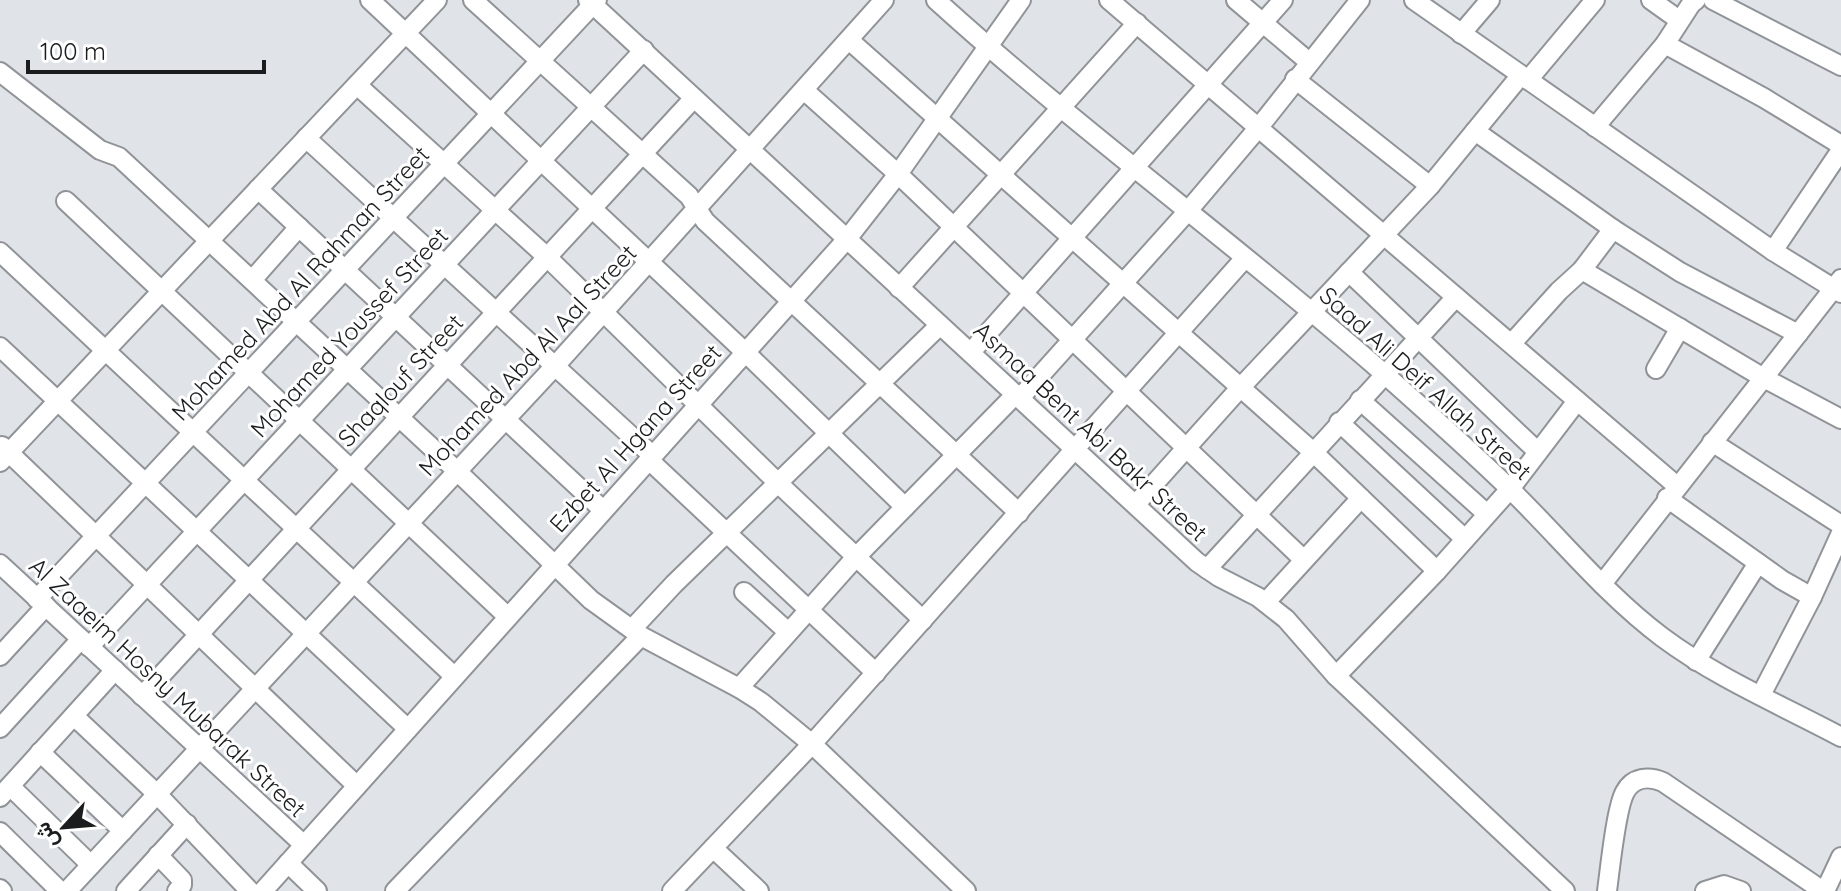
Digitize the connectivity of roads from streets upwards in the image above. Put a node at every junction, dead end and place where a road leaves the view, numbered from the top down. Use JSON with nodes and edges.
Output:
{"nodes":[{"id":1,"x":370,"y":0,"type":"edge"},
{"id":2,"x":437,"y":0,"type":"edge"},
{"id":3,"x":473,"y":0,"type":"edge"},
{"id":4,"x":884,"y":0,"type":"edge"},
{"id":5,"x":936,"y":0,"type":"edge"},
{"id":6,"x":1109,"y":0,"type":"edge"},
{"id":7,"x":1236,"y":0,"type":"edge"},
{"id":8,"x":1283,"y":0,"type":"edge"},
{"id":9,"x":1360,"y":0,"type":"edge"},
{"id":10,"x":1414,"y":0,"type":"edge"},
{"id":11,"x":1490,"y":0,"type":"edge"},
{"id":12,"x":1595,"y":0,"type":"edge"},
{"id":13,"x":1651,"y":0,"type":"edge"},
{"id":14,"x":1696,"y":0,"type":"edge"},
{"id":15,"x":1713,"y":0,"type":"edge"},
{"id":16,"x":593,"y":1,"type":"edge"},
{"id":17,"x":1016,"y":2,"type":"edge"},
{"id":18,"x":1679,"y":20,"type":"junction"},
{"id":19,"x":1137,"y":23,"type":"junction"},
{"id":20,"x":1264,"y":23,"type":"junction"},
{"id":21,"x":406,"y":33,"type":"junction"},
{"id":22,"x":1461,"y":34,"type":"junction"},
{"id":23,"x":849,"y":40,"type":"junction"},
{"id":24,"x":1665,"y":44,"type":"junction"},
{"id":25,"x":989,"y":48,"type":"junction"},
{"id":26,"x":644,"y":50,"type":"junction"},
{"id":27,"x":540,"y":61,"type":"junction"},
{"id":28,"x":1309,"y":62,"type":"junction"},
{"id":29,"x":1841,"y":66,"type":"edge"},
{"id":30,"x":0,"y":72,"type":"edge"},
{"id":31,"x":1524,"y":77,"type":"junction"},
{"id":32,"x":1295,"y":79,"type":"junction"},
{"id":33,"x":1209,"y":83,"type":"junction"},
{"id":34,"x":357,"y":85,"type":"junction"},
{"id":35,"x":805,"y":91,"type":"junction"},
{"id":36,"x":694,"y":98,"type":"junction"},
{"id":37,"x":591,"y":107,"type":"junction"},
{"id":38,"x":1062,"y":107,"type":"junction"},
{"id":39,"x":491,"y":113,"type":"junction"},
{"id":40,"x":938,"y":119,"type":"junction"},
{"id":41,"x":1259,"y":127,"type":"junction"},
{"id":42,"x":1595,"y":127,"type":"junction"},
{"id":43,"x":1475,"y":131,"type":"junction"},
{"id":44,"x":306,"y":138,"type":"junction"},
{"id":45,"x":1841,"y":147,"type":"edge"},
{"id":46,"x":750,"y":150,"type":"junction"},
{"id":47,"x":643,"y":153,"type":"junction"},
{"id":48,"x":541,"y":160,"type":"junction"},
{"id":49,"x":444,"y":164,"type":"junction"},
{"id":50,"x":1134,"y":168,"type":"junction"},
{"id":51,"x":898,"y":174,"type":"junction"},
{"id":52,"x":1001,"y":175,"type":"junction"},
{"id":53,"x":1430,"y":186,"type":"junction"},
{"id":54,"x":258,"y":189,"type":"junction"},
{"id":55,"x":66,"y":201,"type":"dead end"},
{"id":56,"x":592,"y":208,"type":"junction"},
{"id":57,"x":698,"y":209,"type":"junction"},
{"id":58,"x":495,"y":210,"type":"junction"},
{"id":59,"x":1187,"y":212,"type":"junction"},
{"id":60,"x":393,"y":218,"type":"junction"},
{"id":61,"x":299,"y":227,"type":"junction"},
{"id":62,"x":954,"y":227,"type":"junction"},
{"id":63,"x":1613,"y":229,"type":"junction"},
{"id":64,"x":1385,"y":236,"type":"junction"},
{"id":65,"x":210,"y":239,"type":"junction"},
{"id":66,"x":847,"y":239,"type":"junction"},
{"id":67,"x":1071,"y":239,"type":"junction"},
{"id":68,"x":1773,"y":251,"type":"junction"},
{"id":69,"x":0,"y":252,"type":"edge"},
{"id":70,"x":547,"y":257,"type":"junction"},
{"id":71,"x":1245,"y":258,"type":"junction"},
{"id":72,"x":650,"y":262,"type":"junction"},
{"id":73,"x":444,"y":265,"type":"junction"},
{"id":74,"x":345,"y":270,"type":"junction"},
{"id":75,"x":1582,"y":270,"type":"junction"},
{"id":76,"x":1349,"y":272,"type":"junction"},
{"id":77,"x":253,"y":279,"type":"junction"},
{"id":78,"x":1122,"y":286,"type":"junction"},
{"id":79,"x":1839,"y":287,"type":"edge"},
{"id":80,"x":899,"y":288,"type":"junction"},
{"id":81,"x":161,"y":291,"type":"junction"},
{"id":82,"x":1024,"y":293,"type":"junction"},
{"id":83,"x":1456,"y":297,"type":"junction"},
{"id":84,"x":790,"y":302,"type":"junction"},
{"id":85,"x":1311,"y":311,"type":"junction"},
{"id":86,"x":496,"y":312,"type":"junction"},
{"id":87,"x":604,"y":312,"type":"junction"},
{"id":88,"x":396,"y":317,"type":"junction"},
{"id":89,"x":297,"y":321,"type":"junction"},
{"id":90,"x":940,"y":325,"type":"junction"},
{"id":91,"x":1680,"y":328,"type":"junction"},
{"id":92,"x":1798,"y":334,"type":"junction"},
{"id":93,"x":1179,"y":335,"type":"junction"},
{"id":94,"x":1419,"y":336,"type":"junction"},
{"id":95,"x":1073,"y":340,"type":"junction"},
{"id":96,"x":1512,"y":343,"type":"junction"},
{"id":97,"x":0,"y":347,"type":"edge"},
{"id":98,"x":105,"y":350,"type":"junction"},
{"id":99,"x":745,"y":352,"type":"junction"},
{"id":100,"x":971,"y":352,"type":"junction"},
{"id":101,"x":447,"y":365,"type":"junction"},
{"id":102,"x":555,"y":366,"type":"junction"},
{"id":103,"x":348,"y":368,"type":"junction"},
{"id":104,"x":1656,"y":369,"type":"dead end"},
{"id":105,"x":249,"y":373,"type":"junction"},
{"id":106,"x":1384,"y":374,"type":"junction"},
{"id":107,"x":1762,"y":377,"type":"junction"},
{"id":108,"x":880,"y":384,"type":"junction"},
{"id":109,"x":1240,"y":388,"type":"junction"},
{"id":110,"x":1127,"y":392,"type":"junction"},
{"id":111,"x":1018,"y":396,"type":"junction"},
{"id":112,"x":1360,"y":400,"type":"junction"},
{"id":113,"x":57,"y":401,"type":"junction"},
{"id":114,"x":1577,"y":401,"type":"junction"},
{"id":115,"x":698,"y":405,"type":"junction"},
{"id":116,"x":399,"y":417,"type":"junction"},
{"id":117,"x":506,"y":419,"type":"junction"},
{"id":118,"x":1841,"y":419,"type":"edge"},
{"id":119,"x":299,"y":421,"type":"junction"},
{"id":120,"x":1339,"y":422,"type":"junction"},
{"id":121,"x":193,"y":432,"type":"junction"},
{"id":122,"x":828,"y":434,"type":"junction"},
{"id":123,"x":1712,"y":442,"type":"junction"},
{"id":124,"x":1187,"y":448,"type":"junction"},
{"id":125,"x":1076,"y":449,"type":"junction"},
{"id":126,"x":1312,"y":451,"type":"junction"},
{"id":127,"x":1538,"y":452,"type":"junction"},
{"id":128,"x":3,"y":453,"type":"edge"},
{"id":129,"x":956,"y":455,"type":"junction"},
{"id":130,"x":651,"y":458,"type":"junction"},
{"id":131,"x":351,"y":469,"type":"junction"},
{"id":132,"x":457,"y":471,"type":"junction"},
{"id":133,"x":244,"y":480,"type":"junction"},
{"id":134,"x":145,"y":483,"type":"junction"},
{"id":135,"x":779,"y":484,"type":"junction"},
{"id":136,"x":1510,"y":489,"type":"junction"},
{"id":137,"x":1672,"y":492,"type":"junction"},
{"id":138,"x":1361,"y":498,"type":"junction"},
{"id":139,"x":1136,"y":504,"type":"junction"},
{"id":140,"x":905,"y":507,"type":"junction"},
{"id":141,"x":603,"y":510,"type":"junction"},
{"id":142,"x":1019,"y":513,"type":"junction"},
{"id":143,"x":1256,"y":514,"type":"junction"},
{"id":144,"x":1487,"y":514,"type":"junction"},
{"id":145,"x":409,"y":524,"type":"junction"},
{"id":146,"x":1841,"y":525,"type":"edge"},
{"id":147,"x":296,"y":529,"type":"junction"},
{"id":148,"x":197,"y":531,"type":"junction"},
{"id":149,"x":1841,"y":533,"type":"edge"},
{"id":150,"x":726,"y":535,"type":"junction"},
{"id":151,"x":96,"y":536,"type":"junction"},
{"id":152,"x":1465,"y":539,"type":"junction"},
{"id":153,"x":856,"y":557,"type":"junction"},
{"id":154,"x":1303,"y":559,"type":"junction"},
{"id":155,"x":1758,"y":563,"type":"junction"},
{"id":156,"x":0,"y":564,"type":"edge"},
{"id":157,"x":554,"y":564,"type":"junction"},
{"id":158,"x":1207,"y":569,"type":"junction"},
{"id":159,"x":1437,"y":571,"type":"junction"},
{"id":160,"x":249,"y":580,"type":"junction"},
{"id":161,"x":354,"y":582,"type":"junction"},
{"id":162,"x":1602,"y":584,"type":"junction"},
{"id":163,"x":147,"y":585,"type":"junction"},
{"id":164,"x":744,"y":592,"type":"dead end"},
{"id":165,"x":1812,"y":597,"type":"junction"},
{"id":166,"x":41,"y":602,"type":"junction"},
{"id":167,"x":1266,"y":602,"type":"junction"},
{"id":168,"x":808,"y":609,"type":"junction"},
{"id":169,"x":507,"y":616,"type":"junction"},
{"id":170,"x":923,"y":620,"type":"junction"},
{"id":171,"x":636,"y":632,"type":"junction"},
{"id":172,"x":788,"y":632,"type":"junction"},
{"id":173,"x":199,"y":634,"type":"junction"},
{"id":174,"x":306,"y":634,"type":"junction"},
{"id":175,"x":85,"y":643,"type":"junction"},
{"id":176,"x":0,"y":656,"type":"edge"},
{"id":177,"x":1696,"y":661,"type":"junction"},
{"id":178,"x":115,"y":670,"type":"junction"},
{"id":179,"x":876,"y":673,"type":"junction"},
{"id":180,"x":454,"y":676,"type":"junction"},
{"id":181,"x":1336,"y":676,"type":"junction"},
{"id":182,"x":255,"y":688,"type":"junction"},
{"id":183,"x":739,"y":688,"type":"junction"},
{"id":184,"x":1761,"y":695,"type":"junction"},
{"id":185,"x":142,"y":696,"type":"junction"},
{"id":186,"x":74,"y":716,"type":"junction"},
{"id":187,"x":0,"y":728,"type":"edge"},
{"id":188,"x":408,"y":729,"type":"junction"},
{"id":189,"x":1841,"y":737,"type":"edge"},
{"id":190,"x":812,"y":744,"type":"junction"},
{"id":191,"x":199,"y":749,"type":"junction"},
{"id":192,"x":40,"y":752,"type":"junction"},
{"id":193,"x":357,"y":786,"type":"junction"},
{"id":194,"x":5,"y":792,"type":"edge"},
{"id":195,"x":157,"y":794,"type":"junction"},
{"id":196,"x":187,"y":824,"type":"junction"},
{"id":197,"x":123,"y":831,"type":"junction"},
{"id":198,"x":0,"y":832,"type":"edge"},
{"id":199,"x":304,"y":845,"type":"junction"},
{"id":200,"x":713,"y":848,"type":"junction"},
{"id":201,"x":158,"y":855,"type":"junction"},
{"id":202,"x":1841,"y":857,"type":"edge"},
{"id":203,"x":288,"y":863,"type":"junction"},
{"id":204,"x":79,"y":878,"type":"edge"},
{"id":205,"x":60,"y":891,"type":"edge"},
{"id":206,"x":93,"y":891,"type":"edge"},
{"id":207,"x":126,"y":891,"type":"edge"},
{"id":208,"x":177,"y":891,"type":"edge"},
{"id":209,"x":250,"y":891,"type":"edge"},
{"id":210,"x":263,"y":891,"type":"edge"},
{"id":211,"x":317,"y":891,"type":"edge"},
{"id":212,"x":395,"y":891,"type":"edge"},
{"id":213,"x":672,"y":891,"type":"edge"},
{"id":214,"x":759,"y":891,"type":"edge"},
{"id":215,"x":966,"y":891,"type":"edge"},
{"id":216,"x":1565,"y":891,"type":"edge"},
{"id":217,"x":1607,"y":891,"type":"edge"},
{"id":218,"x":1705,"y":891,"type":"edge"},
{"id":219,"x":1741,"y":891,"type":"edge"},
{"id":220,"x":1824,"y":891,"type":"edge"}],
"edges":[{"from":1,"to":21,"type":"street"},
{"from":2,"to":21,"type":"street"},
{"from":3,"to":27,"type":"street"},
{"from":4,"to":23,"type":"street","name":"Mohamed Abd Al Aal Street"},
{"from":5,"to":25,"type":"street","name":"Saad Ali Deif Allah Street"},
{"from":6,"to":19,"type":"street"},
{"from":7,"to":20,"type":"street"},
{"from":8,"to":20,"type":"street"},
{"from":9,"to":28,"type":"street"},
{"from":10,"to":22,"type":"street"},
{"from":11,"to":22,"type":"street"},
{"from":12,"to":31,"type":"street"},
{"from":13,"to":18,"type":"street"},
{"from":14,"to":18,"type":"street"},
{"from":15,"to":29,"type":"street"},
{"from":16,"to":26,"type":"street","name":"Asmaa Bent Abi Bakr Street"},
{"from":16,"to":27,"type":"street","name":"Mohamed Abd Al Rahman Street"},
{"from":17,"to":25,"type":"street","name":"Ezbet Al Hgana Street"},
{"from":18,"to":24,"type":"street"},
{"from":19,"to":33,"type":"street"},
{"from":19,"to":38,"type":"street"},
{"from":20,"to":28,"type":"street"},
{"from":20,"to":33,"type":"street"},
{"from":21,"to":34,"type":"street"},
{"from":21,"to":39,"type":"street"},
{"from":22,"to":31,"type":"street"},
{"from":23,"to":35,"type":"street","name":"Mohamed Abd Al Aal Street"},
{"from":23,"to":40,"type":"street"},
{"from":24,"to":42,"type":"street"},
{"from":24,"to":45,"type":"street"},
{"from":25,"to":38,"type":"street","name":"Saad Ali Deif Allah Street"},
{"from":25,"to":40,"type":"street","name":"Ezbet Al Hgana Street"},
{"from":26,"to":36,"type":"street","name":"Asmaa Bent Abi Bakr Street"},
{"from":26,"to":37,"type":"street","name":"Mohamed Youssef Street"},
{"from":27,"to":37,"type":"street"},
{"from":27,"to":39,"type":"street","name":"Mohamed Abd Al Rahman Street"},
{"from":28,"to":32,"type":"street"},
{"from":30,"to":65,"type":"street"},
{"from":31,"to":42,"type":"street"},
{"from":31,"to":43,"type":"street"},
{"from":32,"to":41,"type":"street"},
{"from":32,"to":53,"type":"street"},
{"from":33,"to":41,"type":"street"},
{"from":33,"to":50,"type":"street"},
{"from":34,"to":44,"type":"street"},
{"from":34,"to":49,"type":"street"},
{"from":35,"to":46,"type":"street","name":"Mohamed Abd Al Aal Street"},
{"from":35,"to":51,"type":"street"},
{"from":36,"to":46,"type":"street","name":"Asmaa Bent Abi Bakr Street"},
{"from":36,"to":47,"type":"street","name":"Shaqlouf Street"},
{"from":37,"to":47,"type":"street"},
{"from":37,"to":48,"type":"street","name":"Mohamed Youssef Street"},
{"from":38,"to":50,"type":"street","name":"Saad Ali Deif Allah Street"},
{"from":38,"to":52,"type":"street"},
{"from":39,"to":48,"type":"street"},
{"from":39,"to":49,"type":"street","name":"Mohamed Abd Al Rahman Street"},
{"from":40,"to":51,"type":"street","name":"Ezbet Al Hgana Street"},
{"from":40,"to":52,"type":"street"},
{"from":41,"to":59,"type":"street"},
{"from":41,"to":64,"type":"street"},
{"from":42,"to":68,"type":"street"},
{"from":43,"to":53,"type":"street"},
{"from":43,"to":63,"type":"street"},
{"from":44,"to":54,"type":"street"},
{"from":44,"to":60,"type":"street"},
{"from":45,"to":68,"type":"street"},
{"from":46,"to":57,"type":"street","name":"Mohamed Abd Al Aal Street"},
{"from":46,"to":66,"type":"street","name":"Asmaa Bent Abi Bakr Street"},
{"from":47,"to":56,"type":"street","name":"Shaqlouf Street"},
{"from":47,"to":57,"type":"street"},
{"from":48,"to":56,"type":"street"},
{"from":48,"to":58,"type":"street","name":"Mohamed Youssef Street"},
{"from":49,"to":58,"type":"street"},
{"from":49,"to":60,"type":"street","name":"Mohamed Abd Al Rahman Street"},
{"from":50,"to":59,"type":"street","name":"Saad Ali Deif Allah Street"},
{"from":50,"to":67,"type":"street"},
{"from":51,"to":62,"type":"street"},
{"from":51,"to":66,"type":"street","name":"Ezbet Al Hgana Street"},
{"from":52,"to":62,"type":"street"},
{"from":52,"to":67,"type":"street"},
{"from":53,"to":64,"type":"street"},
{"from":54,"to":61,"type":"street"},
{"from":54,"to":65,"type":"street"},
{"from":55,"to":81,"type":"street"},
{"from":56,"to":70,"type":"street","name":"Shaqlouf Street"},
{"from":56,"to":72,"type":"street"},
{"from":57,"to":72,"type":"street","name":"Mohamed Abd Al Aal Street"},
{"from":57,"to":84,"type":"street"},
{"from":58,"to":70,"type":"street"},
{"from":58,"to":73,"type":"street","name":"Mohamed Youssef Street"},
{"from":59,"to":71,"type":"street","name":"Saad Ali Deif Allah Street"},
{"from":59,"to":78,"type":"street"},
{"from":60,"to":73,"type":"street"},
{"from":60,"to":74,"type":"street","name":"Mohamed Abd Al Rahman Street"},
{"from":61,"to":74,"type":"street"},
{"from":61,"to":77,"type":"street"},
{"from":62,"to":80,"type":"street"},
{"from":62,"to":82,"type":"street"},
{"from":63,"to":75,"type":"street"},
{"from":63,"to":92,"type":"street"},
{"from":64,"to":76,"type":"street"},
{"from":64,"to":83,"type":"street"},
{"from":65,"to":77,"type":"street"},
{"from":65,"to":81,"type":"street"},
{"from":66,"to":80,"type":"street","name":"Asmaa Bent Abi Bakr Street"},
{"from":66,"to":84,"type":"street","name":"Ezbet Al Hgana Street"},
{"from":67,"to":78,"type":"street"},
{"from":67,"to":82,"type":"street"},
{"from":68,"to":79,"type":"street"},
{"from":69,"to":98,"type":"street"},
{"from":70,"to":86,"type":"street","name":"Shaqlouf Street"},
{"from":70,"to":87,"type":"street"},
{"from":71,"to":85,"type":"street","name":"Saad Ali Deif Allah Street"},
{"from":71,"to":93,"type":"street"},
{"from":72,"to":87,"type":"street","name":"Mohamed Abd Al Aal Street"},
{"from":72,"to":99,"type":"street"},
{"from":73,"to":86,"type":"street"},
{"from":73,"to":88,"type":"street","name":"Mohamed Youssef Street"},
{"from":74,"to":88,"type":"street"},
{"from":74,"to":89,"type":"street","name":"Mohamed Abd Al Rahman Street"},
{"from":75,"to":91,"type":"street"},
{"from":75,"to":96,"type":"street"},
{"from":76,"to":85,"type":"street"},
{"from":76,"to":94,"type":"street"},
{"from":77,"to":89,"type":"street"},
{"from":78,"to":93,"type":"street"},
{"from":78,"to":95,"type":"street"},
{"from":79,"to":92,"type":"street"},
{"from":80,"to":90,"type":"street","name":"Asmaa Bent Abi Bakr Street"},
{"from":81,"to":98,"type":"street"},
{"from":81,"to":105,"type":"street"},
{"from":82,"to":95,"type":"street"},
{"from":82,"to":100,"type":"street"},
{"from":83,"to":94,"type":"street"},
{"from":83,"to":96,"type":"street"},
{"from":84,"to":99,"type":"street","name":"Ezbet Al Hgana Street"},
{"from":84,"to":108,"type":"street"},
{"from":85,"to":106,"type":"street","name":"Saad Ali Deif Allah Street"},
{"from":85,"to":109,"type":"street"},
{"from":86,"to":101,"type":"street","name":"Shaqlouf Street"},
{"from":86,"to":102,"type":"street"},
{"from":87,"to":102,"type":"street","name":"Mohamed Abd Al Aal Street"},
{"from":87,"to":115,"type":"street"},
{"from":88,"to":101,"type":"street"},
{"from":88,"to":103,"type":"street","name":"Mohamed Youssef Street"},
{"from":89,"to":103,"type":"street"},
{"from":89,"to":105,"type":"street","name":"Mohamed Abd Al Rahman Street"},
{"from":90,"to":100,"type":"street","name":"Asmaa Bent Abi Bakr Street"},
{"from":90,"to":108,"type":"street"},
{"from":91,"to":104,"type":"street"},
{"from":91,"to":107,"type":"street"},
{"from":92,"to":107,"type":"street"},
{"from":93,"to":109,"type":"street"},
{"from":93,"to":110,"type":"street"},
{"from":94,"to":106,"type":"street"},
{"from":94,"to":127,"type":"street"},
{"from":95,"to":110,"type":"street"},
{"from":95,"to":111,"type":"street"},
{"from":96,"to":114,"type":"street"},
{"from":97,"to":113,"type":"street"},
{"from":98,"to":113,"type":"street"},
{"from":98,"to":121,"type":"street"},
{"from":99,"to":115,"type":"street","name":"Ezbet Al Hgana Street"},
{"from":99,"to":122,"type":"street"},
{"from":100,"to":111,"type":"street","name":"Asmaa Bent Abi Bakr Street"},
{"from":101,"to":116,"type":"street","name":"Shaqlouf Street"},
{"from":101,"to":117,"type":"street"},
{"from":102,"to":117,"type":"street","name":"Mohamed Abd Al Aal Street"},
{"from":102,"to":130,"type":"street"},
{"from":103,"to":116,"type":"street"},
{"from":103,"to":119,"type":"street","name":"Mohamed Youssef Street"},
{"from":105,"to":119,"type":"street"},
{"from":105,"to":121,"type":"street","name":"Mohamed Abd Al Rahman Street"},
{"from":106,"to":112,"type":"street"},
{"from":106,"to":136,"type":"street","name":"Saad Ali Deif Allah Street"},
{"from":107,"to":118,"type":"street"},
{"from":107,"to":123,"type":"street"},
{"from":108,"to":122,"type":"street"},
{"from":108,"to":129,"type":"street"},
{"from":109,"to":124,"type":"street"},
{"from":109,"to":126,"type":"street"},
{"from":110,"to":124,"type":"street"},
{"from":110,"to":125,"type":"street"},
{"from":111,"to":125,"type":"street","name":"Asmaa Bent Abi Bakr Street"},
{"from":111,"to":129,"type":"street"},
{"from":112,"to":120,"type":"street"},
{"from":112,"to":144,"type":"street"},
{"from":113,"to":128,"type":"street"},
{"from":113,"to":134,"type":"street"},
{"from":114,"to":127,"type":"street"},
{"from":114,"to":137,"type":"street"},
{"from":115,"to":130,"type":"street","name":"Ezbet Al Hgana Street"},
{"from":115,"to":135,"type":"street"},
{"from":116,"to":131,"type":"street","name":"Shaqlouf Street"},
{"from":116,"to":132,"type":"street"},
{"from":117,"to":132,"type":"street","name":"Mohamed Abd Al Aal Street"},
{"from":117,"to":141,"type":"street"},
{"from":119,"to":131,"type":"street"},
{"from":119,"to":133,"type":"street","name":"Mohamed Youssef Street"},
{"from":120,"to":126,"type":"street"},
{"from":120,"to":152,"type":"street"},
{"from":121,"to":133,"type":"street"},
{"from":121,"to":134,"type":"street","name":"Mohamed Abd Al Rahman Street"},
{"from":122,"to":135,"type":"street"},
{"from":122,"to":140,"type":"street"},
{"from":123,"to":137,"type":"street"},
{"from":123,"to":146,"type":"street"},
{"from":124,"to":139,"type":"street"},
{"from":124,"to":143,"type":"street"},
{"from":125,"to":139,"type":"street","name":"Asmaa Bent Abi Bakr Street"},
{"from":125,"to":142,"type":"street"},
{"from":126,"to":138,"type":"street"},
{"from":126,"to":143,"type":"street"},
{"from":127,"to":136,"type":"street"},
{"from":128,"to":151,"type":"street"},
{"from":129,"to":140,"type":"street"},
{"from":129,"to":142,"type":"street"},
{"from":130,"to":141,"type":"street","name":"Ezbet Al Hgana Street"},
{"from":130,"to":150,"type":"street"},
{"from":131,"to":145,"type":"street"},
{"from":131,"to":147,"type":"street","name":"Shaqlouf Street"},
{"from":132,"to":145,"type":"street","name":"Mohamed Abd Al Aal Street"},
{"from":132,"to":157,"type":"street"},
{"from":133,"to":147,"type":"street"},
{"from":133,"to":148,"type":"street","name":"Mohamed Youssef Street"},
{"from":134,"to":148,"type":"street"},
{"from":134,"to":151,"type":"street","name":"Mohamed Abd Al Rahman Street"},
{"from":135,"to":150,"type":"street"},
{"from":135,"to":153,"type":"street"},
{"from":136,"to":144,"type":"street"},
{"from":136,"to":162,"type":"street","name":"Saad Ali Deif Allah Street"},
{"from":137,"to":155,"type":"street"},
{"from":137,"to":162,"type":"street"},
{"from":138,"to":154,"type":"street"},
{"from":138,"to":159,"type":"street"},
{"from":139,"to":158,"type":"street","name":"Asmaa Bent Abi Bakr Street"},
{"from":140,"to":153,"type":"street"},
{"from":141,"to":157,"type":"street","name":"Ezbet Al Hgana Street"},
{"from":142,"to":170,"type":"street"},
{"from":143,"to":154,"type":"street"},
{"from":143,"to":158,"type":"street"},
{"from":144,"to":152,"type":"street"},
{"from":145,"to":161,"type":"street","name":"Mohamed Abd Al Aal Street"},
{"from":145,"to":169,"type":"street"},
{"from":147,"to":160,"type":"street","name":"Shaqlouf Street"},
{"from":147,"to":161,"type":"street"},
{"from":148,"to":160,"type":"street"},
{"from":148,"to":163,"type":"street","name":"Mohamed Youssef Street"},
{"from":149,"to":165,"type":"street"},
{"from":150,"to":168,"type":"street"},
{"from":150,"to":171,"type":"street"},
{"from":151,"to":163,"type":"street"},
{"from":151,"to":166,"type":"street","name":"Mohamed Abd Al Rahman Street"},
{"from":152,"to":159,"type":"street"},
{"from":153,"to":168,"type":"street"},
{"from":153,"to":170,"type":"street"},
{"from":154,"to":167,"type":"street"},
{"from":155,"to":165,"type":"street"},
{"from":155,"to":177,"type":"street"},
{"from":156,"to":166,"type":"street","name":"Al Zaaeim Hosny Mubarak Street"},
{"from":157,"to":169,"type":"street","name":"Ezbet Al Hgana Street"},
{"from":157,"to":171,"type":"street"},
{"from":158,"to":167,"type":"street","name":"Asmaa Bent Abi Bakr Street"},
{"from":159,"to":181,"type":"street"},
{"from":160,"to":173,"type":"street","name":"Shaqlouf Street"},
{"from":160,"to":174,"type":"street"},
{"from":161,"to":174,"type":"street","name":"Mohamed Abd Al Aal Street"},
{"from":161,"to":180,"type":"street"},
{"from":162,"to":177,"type":"street","name":"Saad Ali Deif Allah Street"},
{"from":163,"to":173,"type":"street"},
{"from":163,"to":175,"type":"street","name":"Mohamed Youssef Street"},
{"from":164,"to":172,"type":"street"},
{"from":165,"to":184,"type":"street"},
{"from":166,"to":175,"type":"street","name":"Al Zaaeim Hosny Mubarak Street"},
{"from":166,"to":176,"type":"street","name":"Mohamed Abd Al Rahman Street"},
{"from":167,"to":181,"type":"street","name":"Asmaa Bent Abi Bakr Street"},
{"from":168,"to":172,"type":"street"},
{"from":168,"to":179,"type":"street"},
{"from":169,"to":180,"type":"street","name":"Ezbet Al Hgana Street"},
{"from":170,"to":179,"type":"street"},
{"from":171,"to":183,"type":"street"},
{"from":171,"to":212,"type":"street"},
{"from":172,"to":183,"type":"street"},
{"from":173,"to":182,"type":"street"},
{"from":173,"to":185,"type":"street","name":"Shaqlouf Street"},
{"from":174,"to":182,"type":"street","name":"Mohamed Abd Al Aal Street"},
{"from":174,"to":188,"type":"street"},
{"from":175,"to":178,"type":"street","name":"Al Zaaeim Hosny Mubarak Street"},
{"from":175,"to":187,"type":"street","name":"Mohamed Youssef Street"},
{"from":177,"to":184,"type":"street","name":"Saad Ali Deif Allah Street"},
{"from":178,"to":185,"type":"street","name":"Al Zaaeim Hosny Mubarak Street"},
{"from":178,"to":186,"type":"street"},
{"from":179,"to":190,"type":"street"},
{"from":180,"to":188,"type":"street","name":"Ezbet Al Hgana Street"},
{"from":181,"to":216,"type":"street","name":"Asmaa Bent Abi Bakr Street"},
{"from":182,"to":191,"type":"street","name":"Mohamed Abd Al Aal Street"},
{"from":182,"to":193,"type":"street"},
{"from":183,"to":190,"type":"street"},
{"from":184,"to":189,"type":"street","name":"Saad Ali Deif Allah Street"},
{"from":185,"to":191,"type":"street","name":"Al Zaaeim Hosny Mubarak Street"},
{"from":186,"to":192,"type":"street"},
{"from":186,"to":195,"type":"street"},
{"from":188,"to":193,"type":"street","name":"Ezbet Al Hgana Street"},
{"from":190,"to":200,"type":"street"},
{"from":190,"to":215,"type":"street"},
{"from":191,"to":195,"type":"street","name":"Mohamed Abd Al Aal Street"},
{"from":191,"to":199,"type":"street","name":"Al Zaaeim Hosny Mubarak Street"},
{"from":192,"to":194,"type":"street"},
{"from":192,"to":197,"type":"street"},
{"from":193,"to":199,"type":"street","name":"Ezbet Al Hgana Street"},
{"from":194,"to":204,"type":"street"},
{"from":195,"to":196,"type":"street"},
{"from":195,"to":197,"type":"street","name":"Mohamed Abd Al Aal Street"},
{"from":196,"to":201,"type":"street"},
{"from":196,"to":209,"type":"street"},
{"from":197,"to":204,"type":"street","name":"Mohamed Abd Al Aal Street"},
{"from":198,"to":205,"type":"street"},
{"from":199,"to":203,"type":"street","name":"Ezbet Al Hgana Street"},
{"from":200,"to":213,"type":"street"},
{"from":200,"to":214,"type":"street"},
{"from":201,"to":207,"type":"street"},
{"from":201,"to":208,"type":"street"},
{"from":202,"to":220,"type":"street"},
{"from":203,"to":210,"type":"street","name":"Ezbet Al Hgana Street"},
{"from":203,"to":211,"type":"street"},
{"from":204,"to":206,"type":"street"},
{"from":217,"to":220,"type":"street"},
{"from":218,"to":219,"type":"street"}]}
